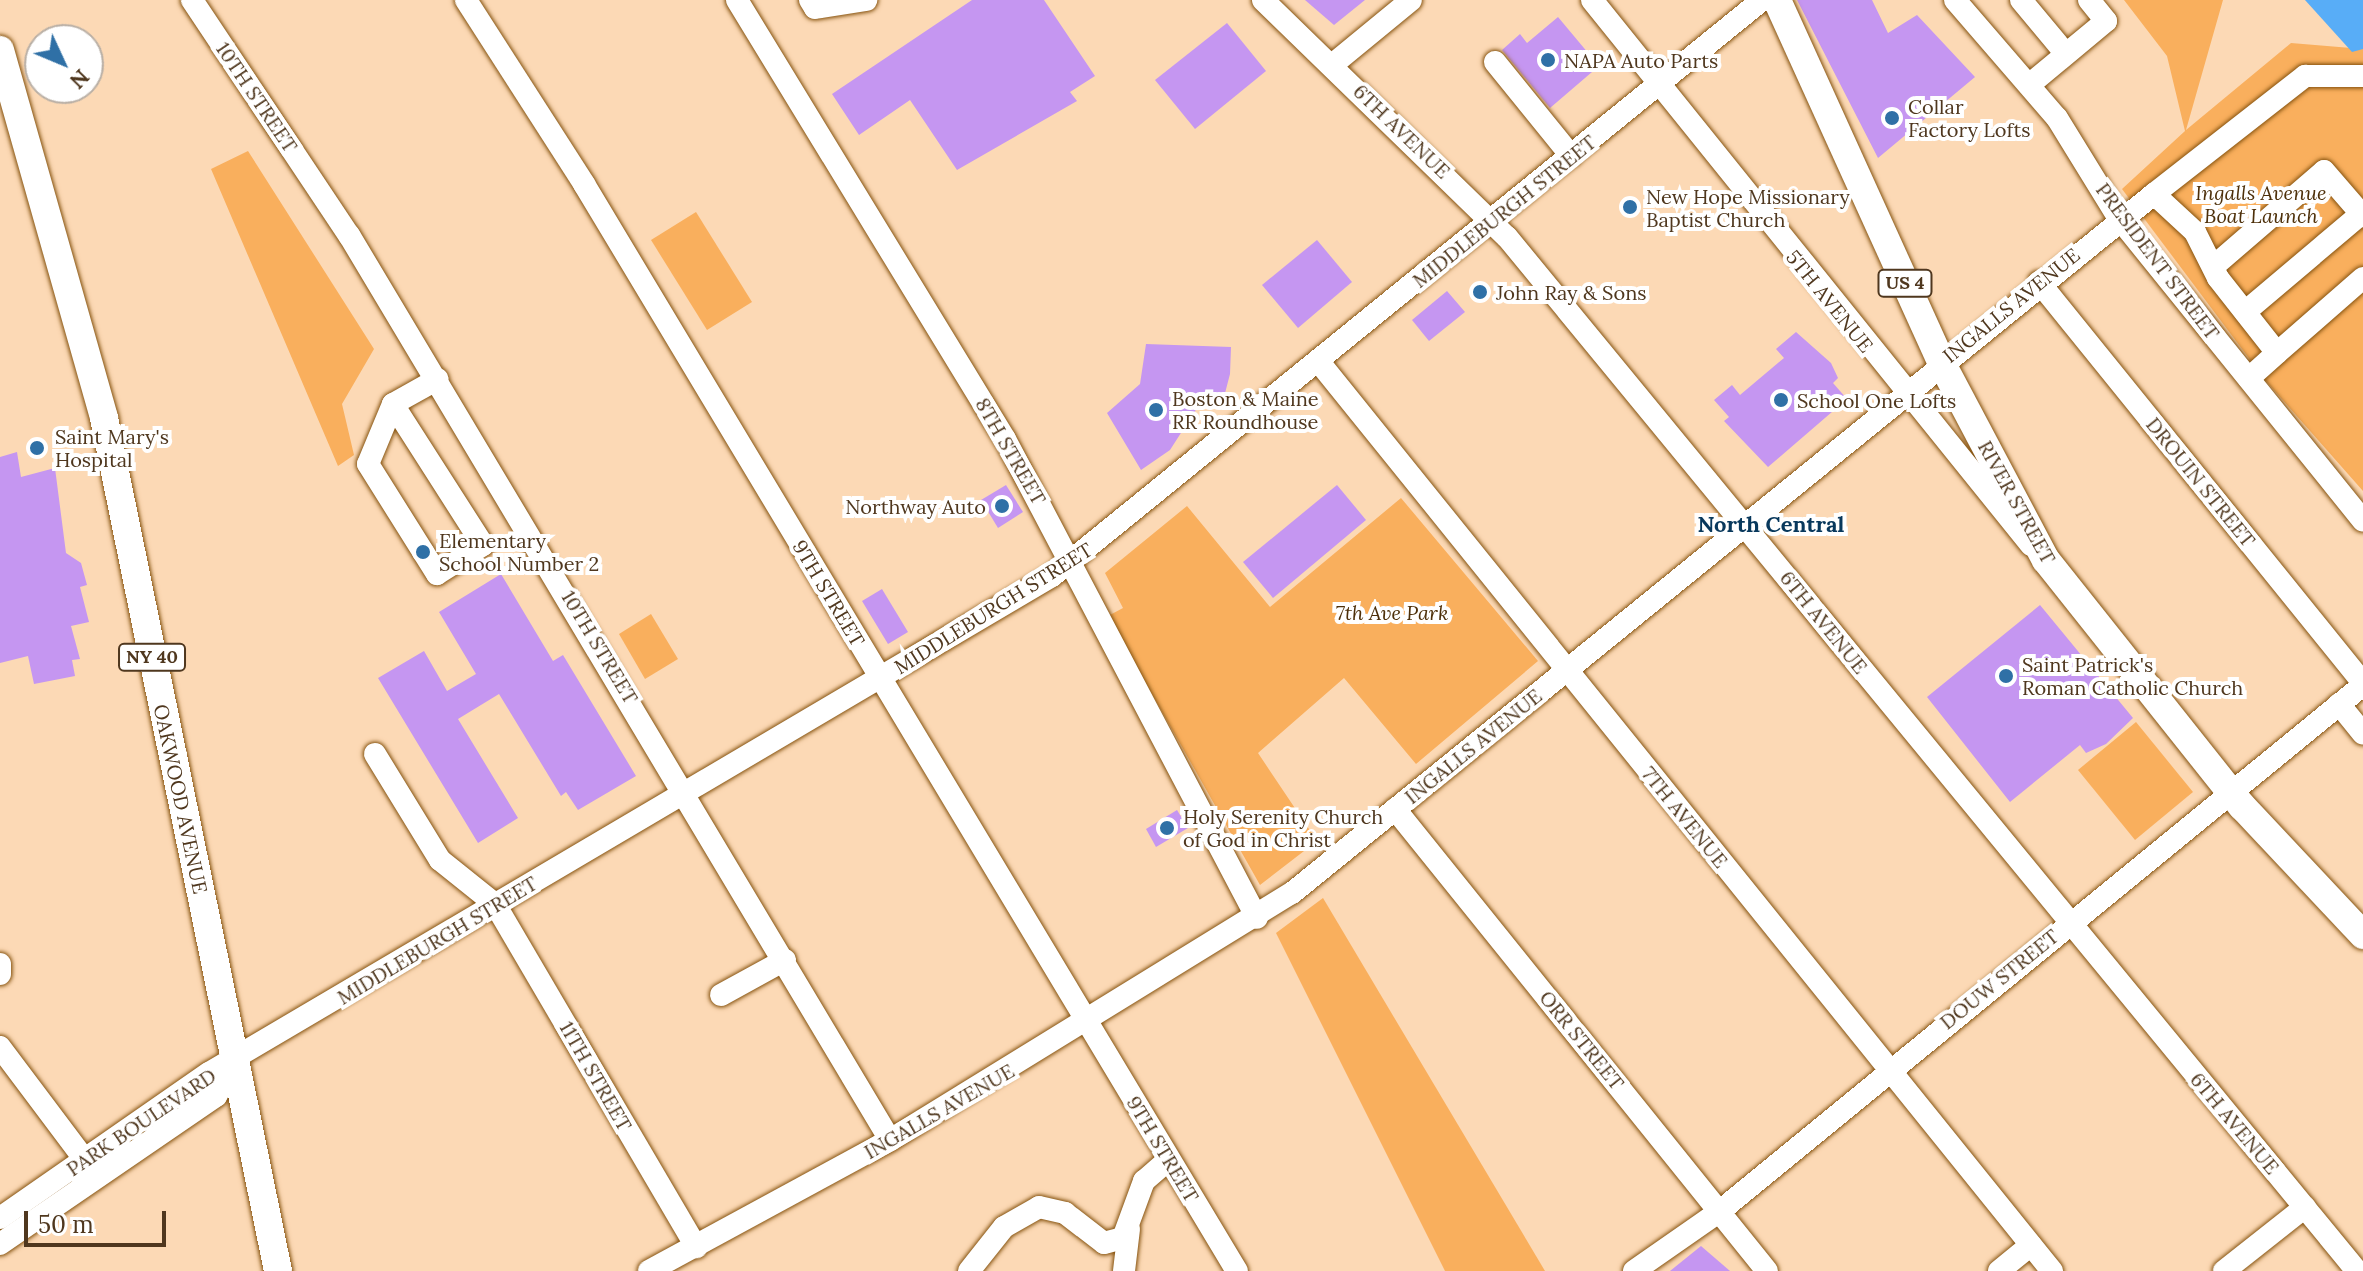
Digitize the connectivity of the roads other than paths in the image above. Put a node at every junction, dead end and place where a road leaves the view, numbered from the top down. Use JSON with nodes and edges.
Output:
{"nodes":[{"id":1,"x":192,"y":0,"type":"edge"},
{"id":2,"x":466,"y":0,"type":"edge"},
{"id":3,"x":737,"y":0,"type":"edge"},
{"id":4,"x":810,"y":0,"type":"edge"},
{"id":5,"x":866,"y":0,"type":"edge"},
{"id":6,"x":1263,"y":0,"type":"edge"},
{"id":7,"x":1411,"y":0,"type":"edge"},
{"id":8,"x":1592,"y":0,"type":"edge"},
{"id":9,"x":1762,"y":0,"type":"edge"},
{"id":10,"x":1777,"y":0,"type":"edge"},
{"id":11,"x":1955,"y":0,"type":"edge"},
{"id":12,"x":2021,"y":0,"type":"edge"},
{"id":13,"x":2089,"y":0,"type":"edge"},
{"id":14,"x":0,"y":50,"type":"edge"},
{"id":15,"x":2066,"y":54,"type":"junction"},
{"id":16,"x":1495,"y":62,"type":"dead end"},
{"id":17,"x":1332,"y":65,"type":"junction"},
{"id":18,"x":2363,"y":76,"type":"edge"},
{"id":19,"x":2029,"y":85,"type":"junction"},
{"id":20,"x":1657,"y":86,"type":"junction"},
{"id":21,"x":1571,"y":156,"type":"junction"},
{"id":22,"x":2154,"y":194,"type":"junction"},
{"id":23,"x":2362,"y":215,"type":"edge"},
{"id":24,"x":2118,"y":217,"type":"junction"},
{"id":25,"x":1492,"y":221,"type":"junction"},
{"id":26,"x":2214,"y":266,"type":"junction"},
{"id":27,"x":2363,"y":278,"type":"edge"},
{"id":28,"x":2039,"y":282,"type":"junction"},
{"id":29,"x":2245,"y":312,"type":"junction"},
{"id":30,"x":2277,"y":353,"type":"junction"},
{"id":31,"x":1319,"y":362,"type":"junction"},
{"id":32,"x":1941,"y":362,"type":"junction"},
{"id":33,"x":2249,"y":378,"type":"junction"},
{"id":34,"x":438,"y":379,"type":"junction"},
{"id":35,"x":1904,"y":392,"type":"junction"},
{"id":36,"x":393,"y":404,"type":"junction"},
{"id":37,"x":2363,"y":521,"type":"edge"},
{"id":38,"x":1744,"y":523,"type":"junction"},
{"id":39,"x":2046,"y":560,"type":"junction"},
{"id":40,"x":1071,"y":562,"type":"junction"},
{"id":41,"x":1567,"y":669,"type":"junction"},
{"id":42,"x":881,"y":678,"type":"junction"},
{"id":43,"x":2363,"y":684,"type":"edge"},
{"id":44,"x":2339,"y":704,"type":"junction"},
{"id":45,"x":2363,"y":734,"type":"edge"},
{"id":46,"x":375,"y":754,"type":"dead end"},
{"id":47,"x":687,"y":791,"type":"junction"},
{"id":48,"x":2231,"y":792,"type":"junction"},
{"id":49,"x":1395,"y":809,"type":"junction"},
{"id":50,"x":495,"y":904,"type":"junction"},
{"id":51,"x":1257,"y":918,"type":"junction"},
{"id":52,"x":2068,"y":923,"type":"junction"},
{"id":53,"x":2363,"y":935,"type":"edge"},
{"id":54,"x":785,"y":960,"type":"junction"},
{"id":55,"x":0,"y":964,"type":"edge"},
{"id":56,"x":0,"y":974,"type":"edge"},
{"id":57,"x":721,"y":995,"type":"dead end"},
{"id":58,"x":1088,"y":1024,"type":"junction"},
{"id":59,"x":0,"y":1047,"type":"edge"},
{"id":60,"x":235,"y":1063,"type":"junction"},
{"id":61,"x":1889,"y":1070,"type":"junction"},
{"id":62,"x":890,"y":1140,"type":"junction"},
{"id":63,"x":1169,"y":1159,"type":"junction"},
{"id":64,"x":92,"y":1168,"type":"junction"},
{"id":65,"x":2305,"y":1207,"type":"junction"},
{"id":66,"x":1720,"y":1211,"type":"junction"},
{"id":67,"x":0,"y":1218,"type":"edge"},
{"id":68,"x":1129,"y":1229,"type":"junction"},
{"id":69,"x":0,"y":1244,"type":"edge"},
{"id":70,"x":2031,"y":1245,"type":"junction"},
{"id":71,"x":696,"y":1247,"type":"junction"},
{"id":72,"x":278,"y":1271,"type":"edge"},
{"id":73,"x":649,"y":1271,"type":"edge"},
{"id":74,"x":969,"y":1271,"type":"edge"},
{"id":75,"x":1124,"y":1271,"type":"edge"},
{"id":76,"x":1237,"y":1271,"type":"edge"},
{"id":77,"x":1634,"y":1271,"type":"edge"},
{"id":78,"x":1767,"y":1271,"type":"edge"},
{"id":79,"x":1999,"y":1271,"type":"edge"},
{"id":80,"x":2052,"y":1271,"type":"edge"},
{"id":81,"x":2224,"y":1271,"type":"edge"},
{"id":82,"x":2357,"y":1271,"type":"edge"}],
"edges":[{"from":1,"to":34,"type":"street","name":"10TH STREET"},
{"from":2,"to":42,"type":"street","name":"9TH STREET"},
{"from":3,"to":40,"type":"street","name":"8TH STREET"},
{"from":4,"to":5,"type":"street"},
{"from":6,"to":17,"type":"street","name":"6TH AVENUE"},
{"from":7,"to":17,"type":"street"},
{"from":8,"to":20,"type":"street","name":"5TH AVENUE"},
{"from":9,"to":20,"type":"street","name":"MIDDLEBURGH STREET"},
{"from":10,"to":32,"type":"main road","name":"RIVER STREET","number":"US 4"},
{"from":11,"to":19,"type":"street","name":"PRESIDENT STREET"},
{"from":12,"to":15,"type":"street"},
{"from":13,"to":15,"type":"street"},
{"from":14,"to":60,"type":"main road","name":"OAKWOOD AVENUE","number":"NY 40"},
{"from":15,"to":19,"type":"street"},
{"from":16,"to":21,"type":"street"},
{"from":17,"to":25,"type":"street","name":"6TH AVENUE"},
{"from":18,"to":22,"type":"street","name":"INGALLS AVENUE"},
{"from":19,"to":24,"type":"street","name":"PRESIDENT STREET"},
{"from":20,"to":21,"type":"street","name":"MIDDLEBURGH STREET"},
{"from":20,"to":35,"type":"street","name":"5TH AVENUE"},
{"from":21,"to":25,"type":"street","name":"MIDDLEBURGH STREET"},
{"from":22,"to":24,"type":"street","name":"INGALLS AVENUE"},
{"from":22,"to":26,"type":"street"},
{"from":23,"to":26,"type":"street"},
{"from":23,"to":29,"type":"street"},
{"from":24,"to":28,"type":"street","name":"INGALLS AVENUE"},
{"from":24,"to":33,"type":"street","name":"PRESIDENT STREET"},
{"from":25,"to":31,"type":"street","name":"MIDDLEBURGH STREET"},
{"from":25,"to":38,"type":"street","name":"6TH AVENUE"},
{"from":26,"to":29,"type":"street"},
{"from":27,"to":30,"type":"street"},
{"from":28,"to":32,"type":"street","name":"INGALLS AVENUE"},
{"from":28,"to":43,"type":"street","name":"DROUIN STREET"},
{"from":29,"to":30,"type":"street"},
{"from":30,"to":33,"type":"street"},
{"from":31,"to":40,"type":"street","name":"MIDDLEBURGH STREET"},
{"from":31,"to":41,"type":"street","name":"7TH AVENUE"},
{"from":32,"to":35,"type":"street","name":"INGALLS AVENUE"},
{"from":32,"to":39,"type":"main road","name":"RIVER STREET","number":"US 4"},
{"from":33,"to":37,"type":"street","name":"PRESIDENT STREET"},
{"from":34,"to":36,"type":"street"},
{"from":34,"to":47,"type":"street","name":"10TH STREET"},
{"from":35,"to":38,"type":"street","name":"INGALLS AVENUE"},
{"from":35,"to":39,"type":"street","name":"5TH AVENUE"},
{"from":36,"to":36,"type":"street"},
{"from":38,"to":41,"type":"street","name":"INGALLS AVENUE"},
{"from":38,"to":52,"type":"street","name":"6TH AVENUE"},
{"from":39,"to":48,"type":"main road","name":"RIVER STREET","number":"US 4"},
{"from":40,"to":42,"type":"street","name":"MIDDLEBURGH STREET"},
{"from":40,"to":51,"type":"street","name":"8TH STREET"},
{"from":41,"to":49,"type":"street","name":"INGALLS AVENUE"},
{"from":41,"to":61,"type":"street","name":"7TH AVENUE"},
{"from":42,"to":47,"type":"street","name":"MIDDLEBURGH STREET"},
{"from":42,"to":58,"type":"street","name":"9TH STREET"},
{"from":43,"to":44,"type":"street","name":"DOUW STREET"},
{"from":44,"to":45,"type":"street"},
{"from":44,"to":48,"type":"street","name":"DOUW STREET"},
{"from":46,"to":50,"type":"street"},
{"from":47,"to":50,"type":"street","name":"MIDDLEBURGH STREET"},
{"from":47,"to":54,"type":"street","name":"10TH STREET"},
{"from":48,"to":52,"type":"street","name":"DOUW STREET"},
{"from":48,"to":53,"type":"main road","name":"RIVER STREET","number":"US 4"},
{"from":49,"to":51,"type":"street","name":"INGALLS AVENUE"},
{"from":49,"to":66,"type":"street","name":"ORR STREET"},
{"from":50,"to":60,"type":"street","name":"MIDDLEBURGH STREET"},
{"from":50,"to":71,"type":"street","name":"11TH STREET"},
{"from":51,"to":58,"type":"street","name":"INGALLS AVENUE"},
{"from":52,"to":61,"type":"street","name":"DOUW STREET"},
{"from":52,"to":65,"type":"street","name":"6TH AVENUE"},
{"from":54,"to":57,"type":"street"},
{"from":54,"to":62,"type":"street","name":"10TH STREET"},
{"from":55,"to":56,"type":"street"},
{"from":58,"to":62,"type":"street","name":"INGALLS AVENUE"},
{"from":58,"to":63,"type":"street","name":"9TH STREET"},
{"from":59,"to":64,"type":"street"},
{"from":60,"to":64,"type":"street","name":"PARK BOULEVARD"},
{"from":60,"to":72,"type":"main road","name":"OAKWOOD AVENUE","number":"NY 40"},
{"from":61,"to":66,"type":"street","name":"DOUW STREET"},
{"from":61,"to":70,"type":"street","name":"7TH AVENUE"},
{"from":62,"to":71,"type":"street","name":"INGALLS AVENUE"},
{"from":63,"to":68,"type":"street"},
{"from":63,"to":76,"type":"street","name":"9TH STREET"},
{"from":64,"to":67,"type":"street","name":"PARK BOULEVARD"},
{"from":64,"to":69,"type":"street","name":"PARK BOULEVARD"},
{"from":65,"to":81,"type":"street"},
{"from":65,"to":82,"type":"street","name":"6TH AVENUE"},
{"from":66,"to":77,"type":"street","name":"DOUW STREET"},
{"from":66,"to":78,"type":"street","name":"ORR STREET"},
{"from":68,"to":74,"type":"street"},
{"from":68,"to":75,"type":"street"},
{"from":70,"to":79,"type":"street"},
{"from":70,"to":80,"type":"street","name":"7TH AVENUE"},
{"from":71,"to":73,"type":"street","name":"INGALLS AVENUE"}]}
